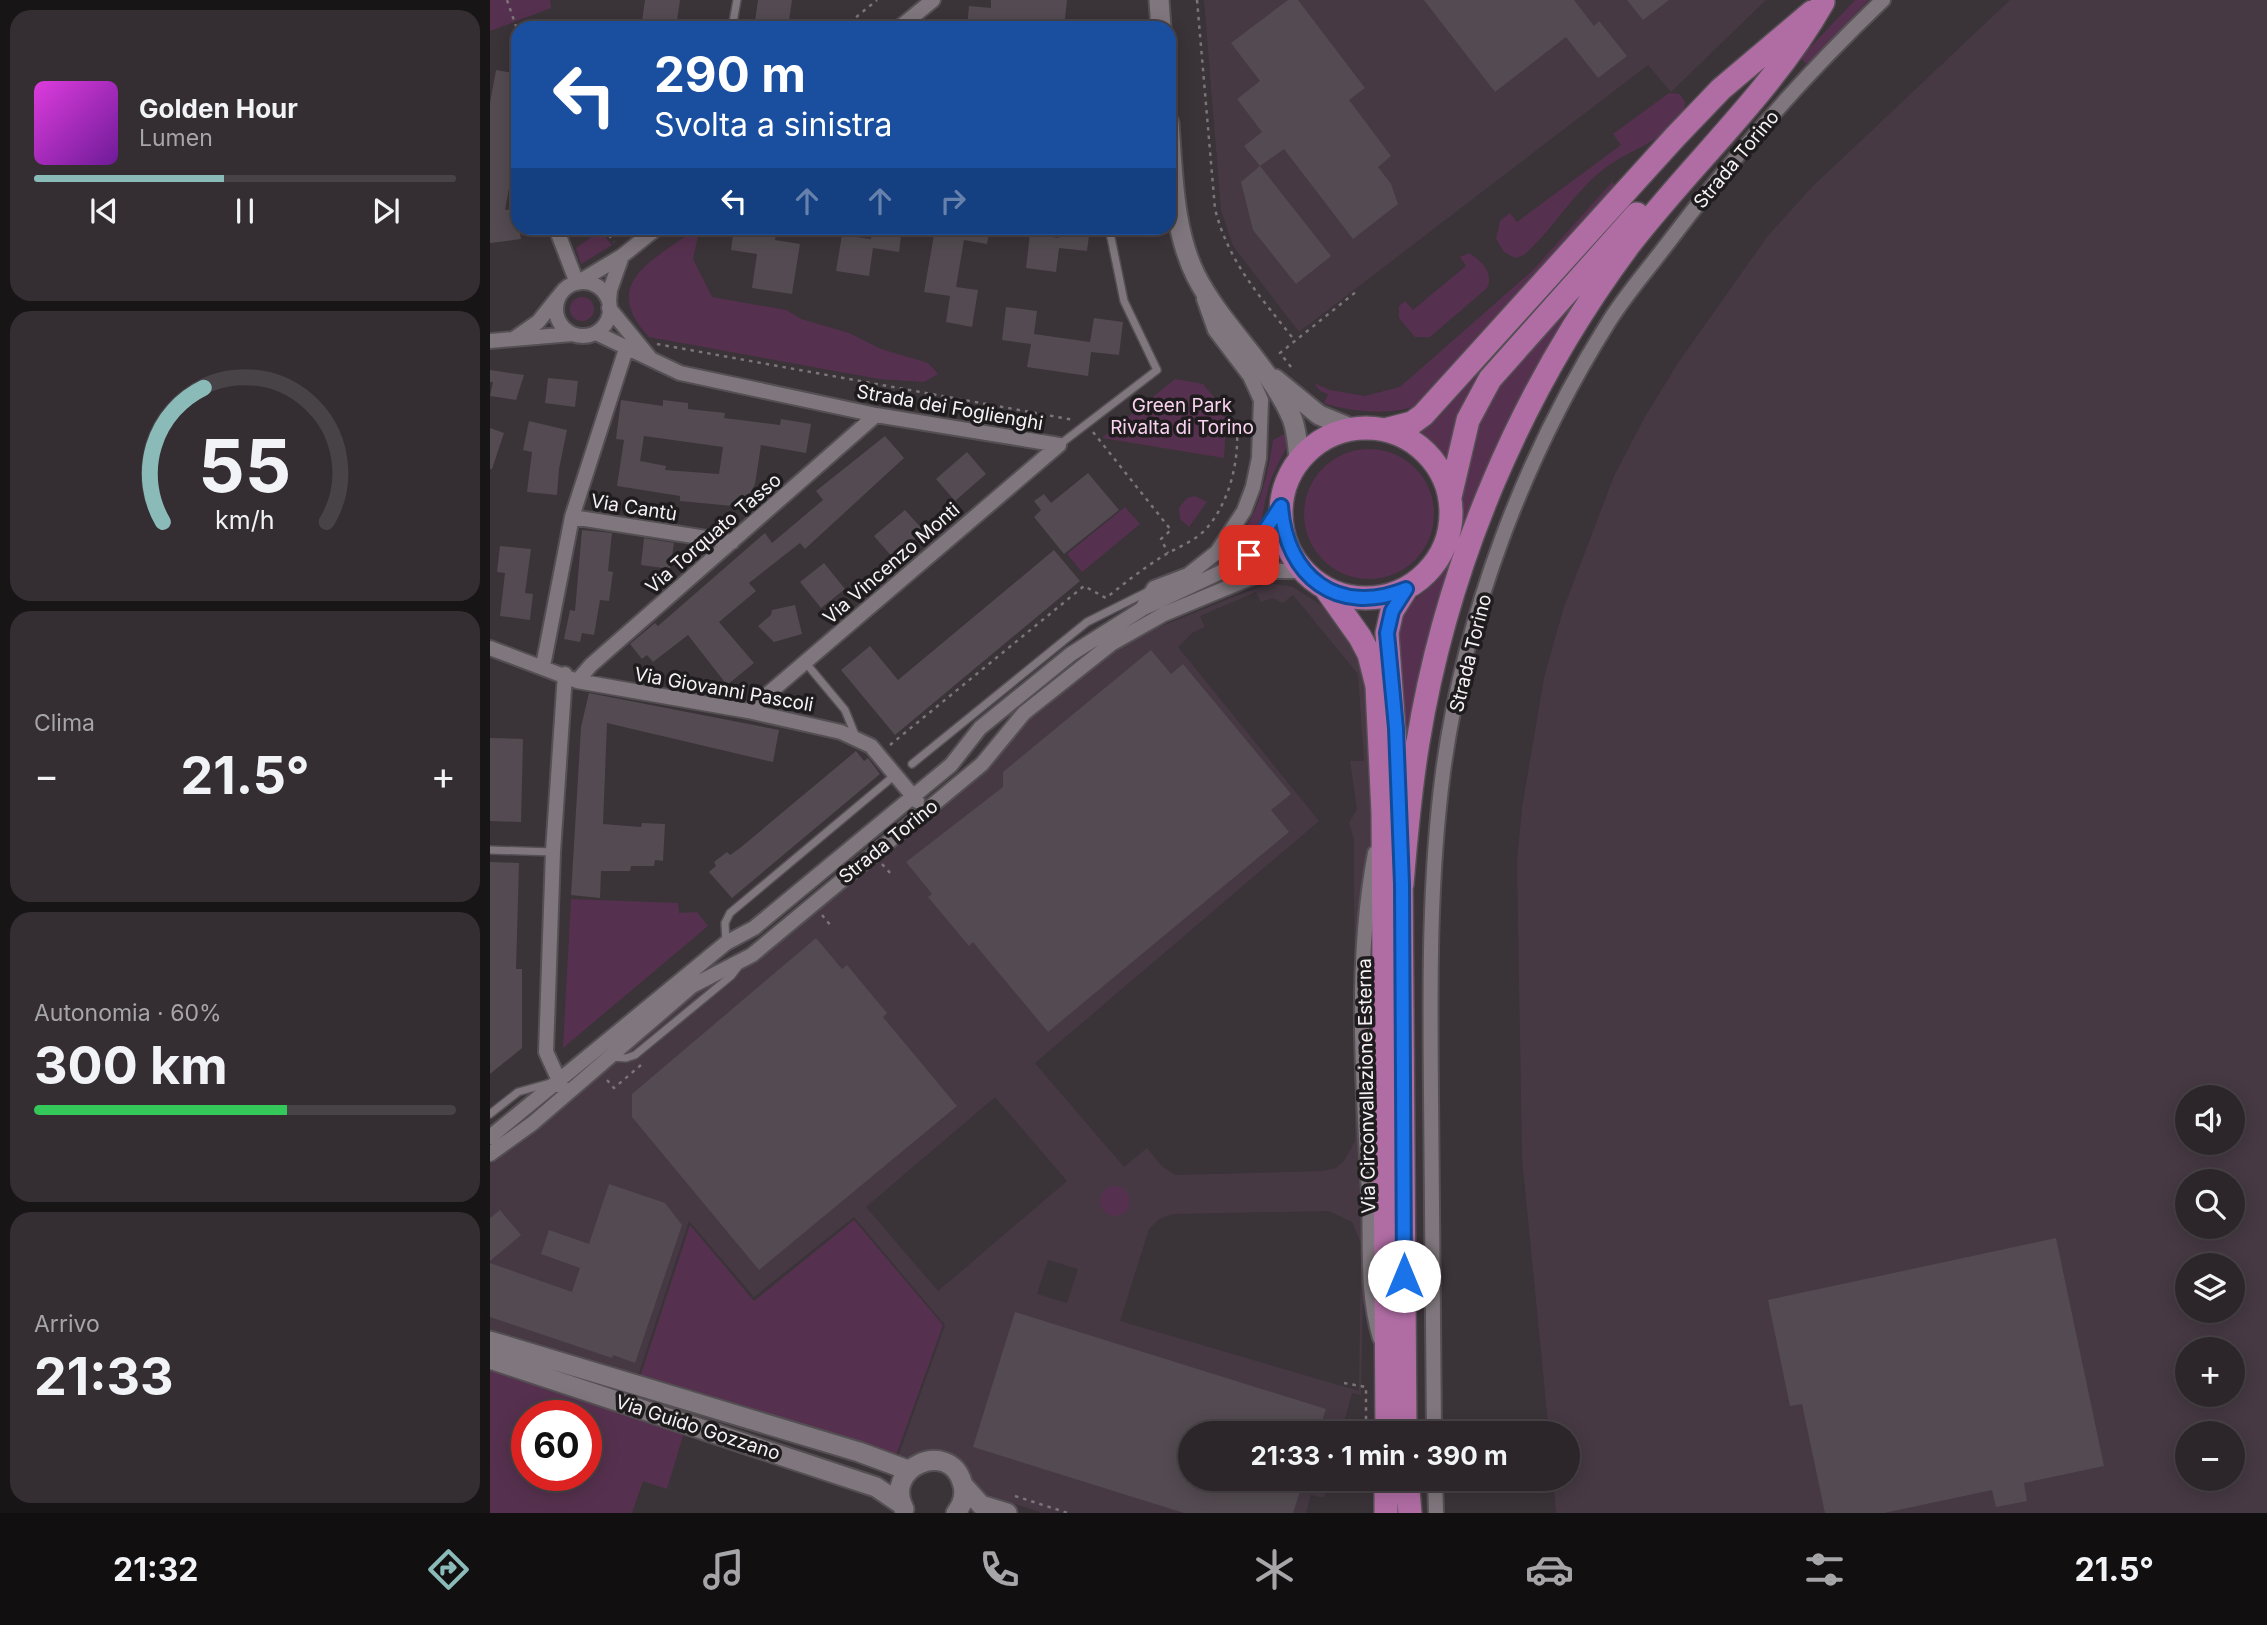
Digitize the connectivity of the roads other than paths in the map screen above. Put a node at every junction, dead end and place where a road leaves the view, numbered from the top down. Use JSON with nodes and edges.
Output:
{"nodes":[{"id":1,"x":737,"y":0,"type":"edge"},
{"id":2,"x":933,"y":0,"type":"edge"},
{"id":3,"x":1883,"y":0,"type":"edge"},
{"id":4,"x":1825,"y":1,"type":"edge"},
{"id":5,"x":1158,"y":2,"type":"edge"},
{"id":6,"x":733,"y":21,"type":"edge"},
{"id":7,"x":908,"y":21,"type":"edge"},
{"id":8,"x":1160,"y":21,"type":"edge"},
{"id":9,"x":1176,"y":183,"type":"edge"},
{"id":10,"x":559,"y":235,"type":"edge"},
{"id":11,"x":648,"y":235,"type":"edge"},
{"id":12,"x":1110,"y":235,"type":"edge"},
{"id":13,"x":622,"y":256,"type":"junction"},
{"id":14,"x":1197,"y":278,"type":"junction"},
{"id":15,"x":577,"y":283,"type":"junction"},
{"id":16,"x":559,"y":296,"type":"junction"},
{"id":17,"x":609,"y":305,"type":"junction"},
{"id":18,"x":596,"y":332,"type":"junction"},
{"id":19,"x":572,"y":334,"type":"junction"},
{"id":20,"x":514,"y":338,"type":"junction"},
{"id":21,"x":490,"y":341,"type":"edge"},
{"id":22,"x":626,"y":349,"type":"junction"},
{"id":23,"x":650,"y":358,"type":"junction"},
{"id":24,"x":1264,"y":369,"type":"junction"},
{"id":25,"x":876,"y":415,"type":"junction"},
{"id":26,"x":1353,"y":429,"type":"junction"},
{"id":27,"x":1385,"y":430,"type":"junction"},
{"id":28,"x":1059,"y":445,"type":"junction"},
{"id":29,"x":1299,"y":461,"type":"junction"},
{"id":30,"x":1450,"y":497,"type":"junction"},
{"id":31,"x":1281,"y":506,"type":"junction"},
{"id":32,"x":572,"y":517,"type":"junction"},
{"id":33,"x":732,"y":541,"type":"junction"},
{"id":34,"x":1303,"y":571,"type":"junction"},
{"id":35,"x":1154,"y":589,"type":"junction"},
{"id":36,"x":1326,"y":589,"type":"junction"},
{"id":37,"x":1406,"y":589,"type":"junction"},
{"id":38,"x":1142,"y":609,"type":"junction"},
{"id":39,"x":490,"y":648,"type":"edge"},
{"id":40,"x":805,"y":662,"type":"junction"},
{"id":41,"x":543,"y":666,"type":"junction"},
{"id":42,"x":571,"y":678,"type":"junction"},
{"id":43,"x":748,"y":711,"type":"junction"},
{"id":44,"x":970,"y":716,"type":"junction"},
{"id":45,"x":980,"y":728,"type":"junction"},
{"id":46,"x":856,"y":738,"type":"junction"},
{"id":47,"x":912,"y":764,"type":"dead end"},
{"id":48,"x":896,"y":774,"type":"junction"},
{"id":49,"x":913,"y":796,"type":"junction"},
{"id":50,"x":925,"y":810,"type":"junction"},
{"id":51,"x":490,"y":849,"type":"edge"},
{"id":52,"x":552,"y":852,"type":"junction"},
{"id":53,"x":1402,"y":884,"type":"junction"},
{"id":54,"x":726,"y":943,"type":"junction"},
{"id":55,"x":557,"y":1081,"type":"junction"},
{"id":56,"x":568,"y":1093,"type":"junction"},
{"id":57,"x":490,"y":1114,"type":"edge"},
{"id":58,"x":490,"y":1137,"type":"edge"},
{"id":59,"x":490,"y":1154,"type":"edge"},
{"id":60,"x":490,"y":1341,"type":"edge"},
{"id":61,"x":490,"y":1359,"type":"edge"},
{"id":62,"x":1387,"y":1421,"type":"edge"},
{"id":63,"x":1405,"y":1421,"type":"edge"},
{"id":64,"x":1434,"y":1421,"type":"edge"},
{"id":65,"x":908,"y":1470,"type":"junction"},
{"id":66,"x":963,"y":1485,"type":"junction"},
{"id":67,"x":1386,"y":1491,"type":"edge"},
{"id":68,"x":1408,"y":1491,"type":"edge"},
{"id":69,"x":1435,"y":1491,"type":"edge"},
{"id":70,"x":904,"y":1508,"type":"edge"},
{"id":71,"x":1004,"y":1512,"type":"edge"},
{"id":72,"x":956,"y":1513,"type":"edge"},
{"id":73,"x":1386,"y":1513,"type":"edge"},
{"id":74,"x":1409,"y":1513,"type":"edge"},
{"id":75,"x":1436,"y":1513,"type":"edge"}],
"edges":[{"from":1,"to":6,"type":"lane"},
{"from":2,"to":7,"type":"street"},
{"from":3,"to":64,"type":"street","name":"Strada Torino"},
{"from":4,"to":27,"type":"main road"},
{"from":4,"to":30,"type":"main road","name":"Strada Torino"},
{"from":4,"to":53,"type":"main road"},
{"from":5,"to":8,"type":"street"},
{"from":9,"to":14,"type":"street"},
{"from":10,"to":15,"type":"street"},
{"from":11,"to":13,"type":"street"},
{"from":12,"to":28,"type":"lane","name":"Strada dei Foglienghi"},
{"from":13,"to":15,"type":"street"},
{"from":13,"to":17,"type":"street"},
{"from":14,"to":24,"type":"street"},
{"from":14,"to":35,"type":"street"},
{"from":15,"to":16,"type":"street"},
{"from":15,"to":17,"type":"street","name":"Strada dei Foglienghi"},
{"from":16,"to":19,"type":"street"},
{"from":16,"to":20,"type":"street"},
{"from":17,"to":18,"type":"street"},
{"from":17,"to":23,"type":"street","name":"Strada dei Foglienghi"},
{"from":18,"to":19,"type":"street"},
{"from":18,"to":22,"type":"street","name":"Strada dei Foglienghi"},
{"from":19,"to":20,"type":"street"},
{"from":20,"to":21,"type":"street"},
{"from":22,"to":23,"type":"street","name":"Strada dei Foglienghi"},
{"from":22,"to":32,"type":"street"},
{"from":23,"to":25,"type":"street","name":"Strada dei Foglienghi"},
{"from":24,"to":26,"type":"street"},
{"from":24,"to":29,"type":"street"},
{"from":25,"to":28,"type":"street","name":"Strada dei Foglienghi"},
{"from":25,"to":33,"type":"street","name":"Via Torquato Tasso"},
{"from":26,"to":27,"type":"main road"},
{"from":26,"to":29,"type":"main road"},
{"from":27,"to":30,"type":"main road"},
{"from":28,"to":40,"type":"street","name":"Via Vincenzo Monti"},
{"from":29,"to":31,"type":"main road"},
{"from":30,"to":37,"type":"main road"},
{"from":31,"to":34,"type":"main road"},
{"from":31,"to":38,"type":"street","name":"Strada Torino"},
{"from":32,"to":33,"type":"street","name":"Via Cantù"},
{"from":32,"to":41,"type":"street"},
{"from":33,"to":42,"type":"street","name":"Via Torquato Tasso"},
{"from":34,"to":36,"type":"main road"},
{"from":34,"to":50,"type":"street","name":"Strada Torino"},
{"from":35,"to":38,"type":"street"},
{"from":35,"to":44,"type":"lane"},
{"from":36,"to":37,"type":"main road"},
{"from":36,"to":62,"type":"main road","name":"Via Circonvallazione Esterna"},
{"from":37,"to":53,"type":"main road","name":"Via Circonvallazione Esterna"},
{"from":38,"to":45,"type":"street","name":"Strada Torino"},
{"from":39,"to":41,"type":"street","name":"Via Giovanni Pascoli"},
{"from":40,"to":43,"type":"street","name":"Via Vincenzo Monti"},
{"from":40,"to":46,"type":"lane"},
{"from":41,"to":42,"type":"street","name":"Via Giovanni Pascoli"},
{"from":42,"to":43,"type":"street","name":"Via Giovanni Pascoli"},
{"from":42,"to":52,"type":"street"},
{"from":43,"to":46,"type":"street","name":"Via Giovanni Pascoli"},
{"from":44,"to":45,"type":"lane"},
{"from":44,"to":47,"type":"lane"},
{"from":45,"to":49,"type":"street","name":"Strada Torino"},
{"from":46,"to":48,"type":"street","name":"Via Giovanni Pascoli"},
{"from":48,"to":49,"type":"street","name":"Via Giovanni Pascoli"},
{"from":48,"to":54,"type":"lane"},
{"from":49,"to":50,"type":"street","name":"Via Giovanni Pascoli"},
{"from":49,"to":54,"type":"street","name":"Strada Torino"},
{"from":50,"to":56,"type":"street","name":"Strada Torino"},
{"from":51,"to":52,"type":"lane"},
{"from":52,"to":55,"type":"street"},
{"from":53,"to":63,"type":"main road","name":"Via Circonvallazione Esterna"},
{"from":54,"to":55,"type":"street","name":"Strada Torino"},
{"from":55,"to":56,"type":"street"},
{"from":55,"to":57,"type":"lane","name":"Strada Torino"},
{"from":55,"to":58,"type":"street","name":"Strada Torino"},
{"from":56,"to":59,"type":"street","name":"Strada Torino"},
{"from":60,"to":65,"type":"street","name":"Via Guido Gozzano"},
{"from":61,"to":70,"type":"street","name":"Via Guido Gozzano"},
{"from":65,"to":66,"type":"street"},
{"from":65,"to":70,"type":"street"},
{"from":66,"to":71,"type":"street"},
{"from":66,"to":72,"type":"street"},
{"from":67,"to":73,"type":"main road"},
{"from":68,"to":74,"type":"main road"},
{"from":69,"to":75,"type":"street"}]}
